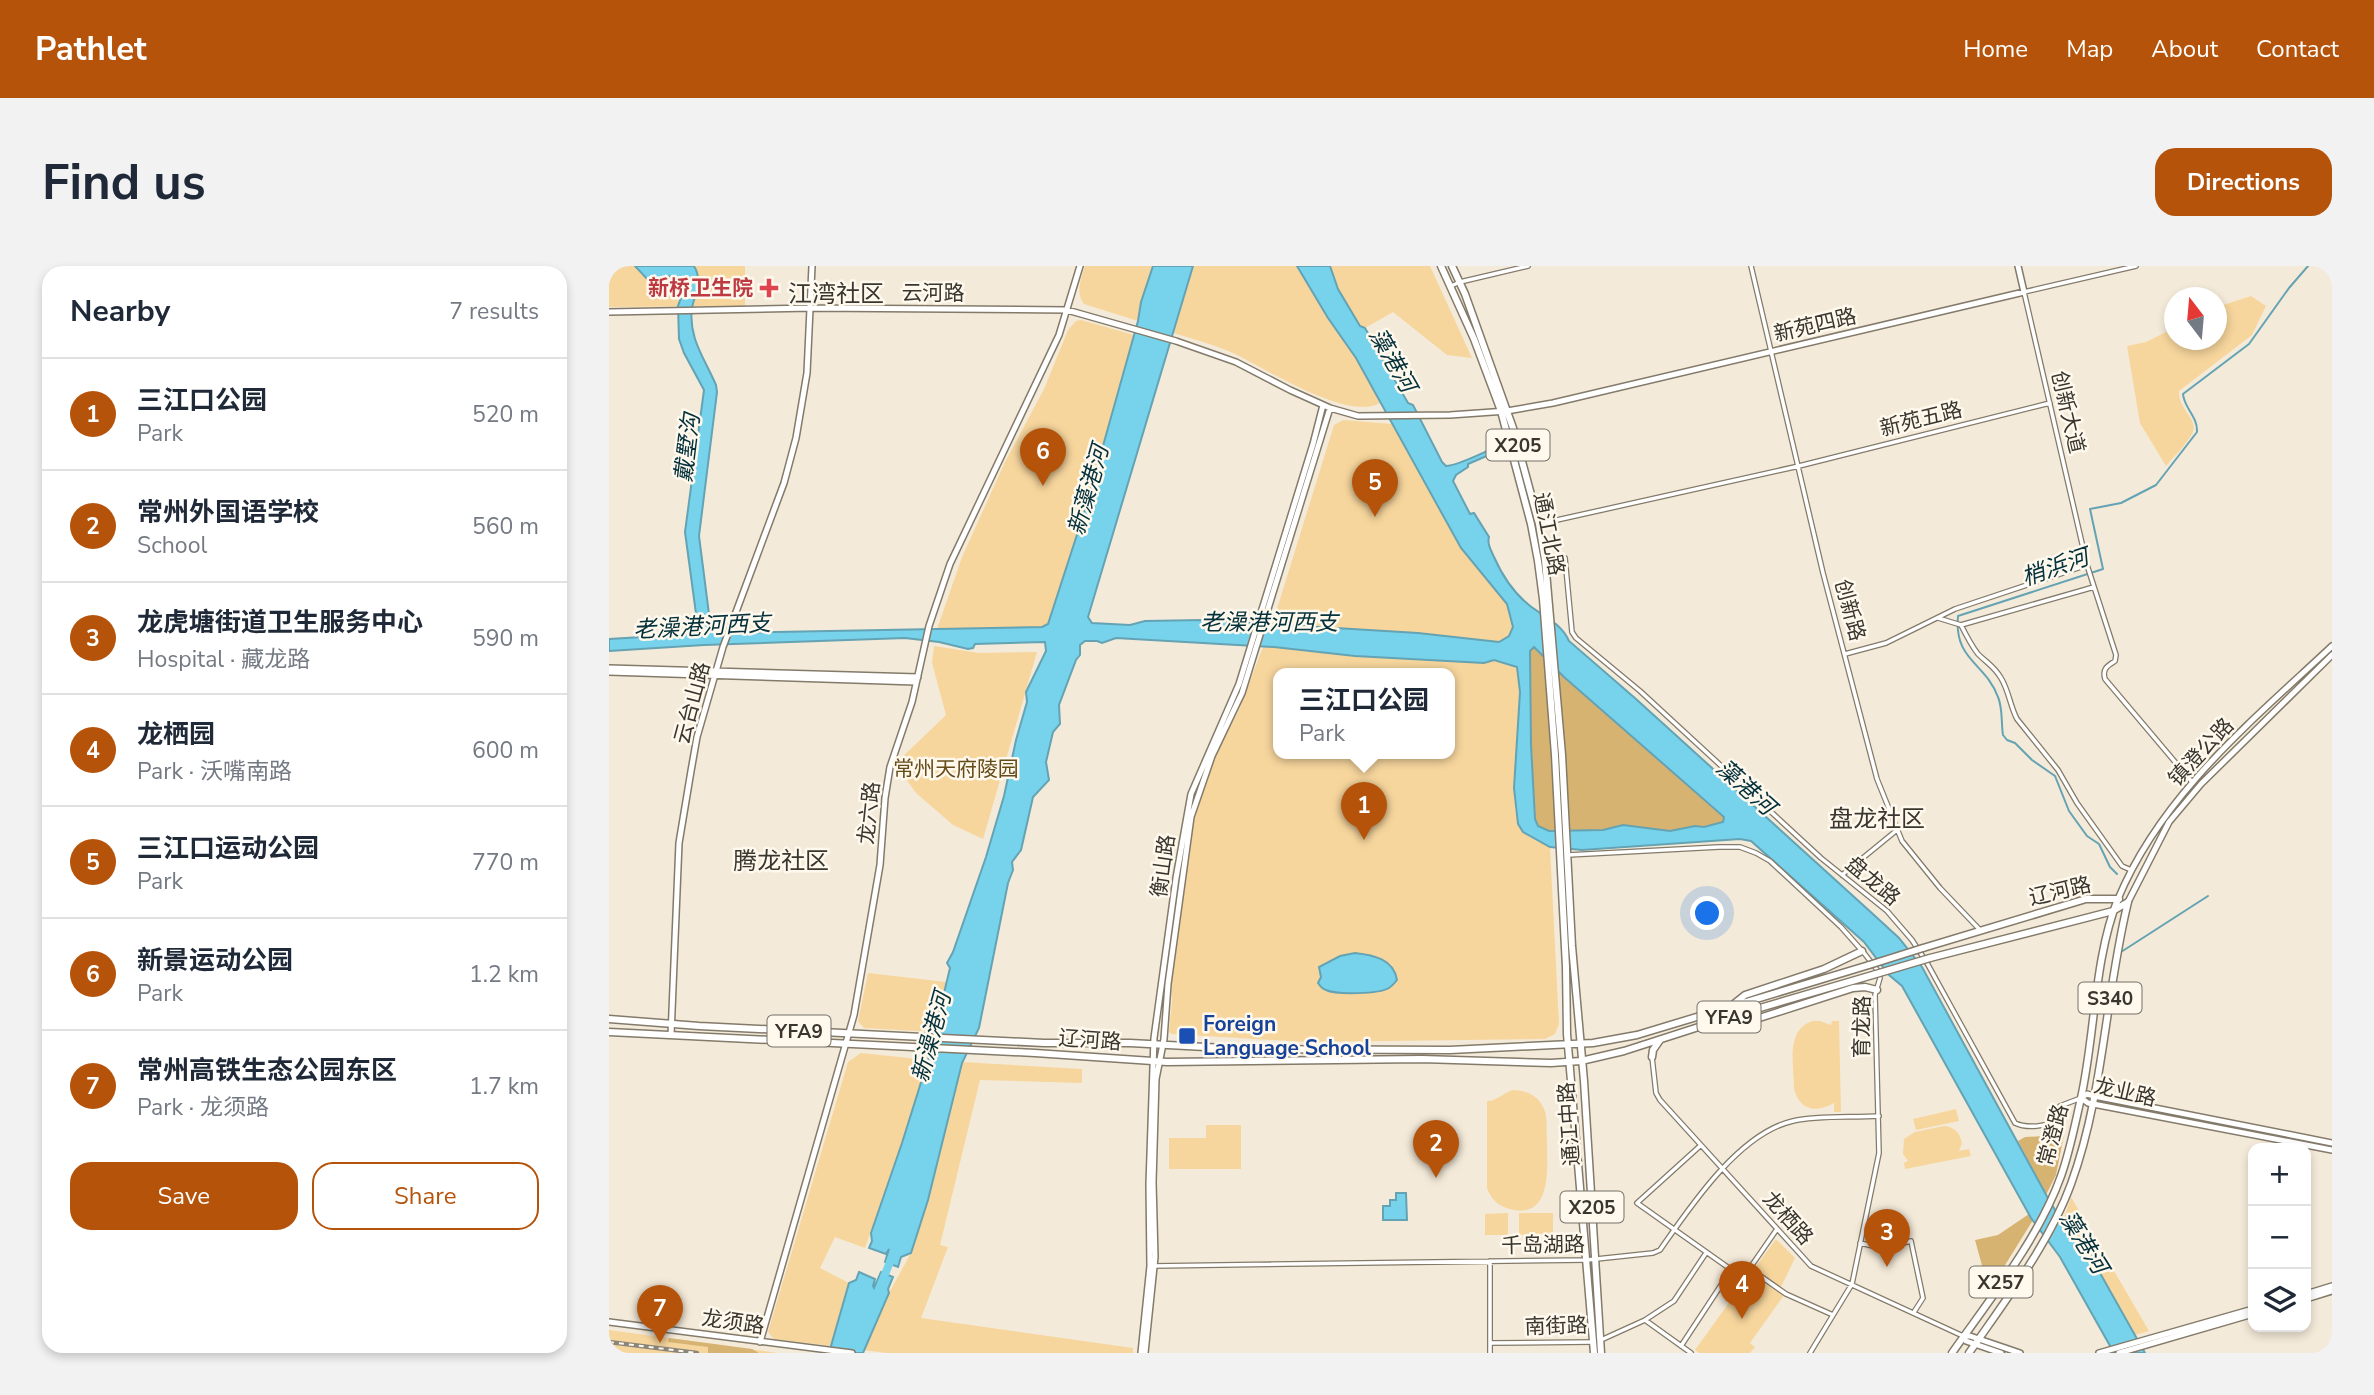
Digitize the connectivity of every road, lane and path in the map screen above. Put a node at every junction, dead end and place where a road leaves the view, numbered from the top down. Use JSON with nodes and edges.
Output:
{"nodes":[{"id":1,"x":812,"y":266,"type":"edge"},
{"id":2,"x":1080,"y":266,"type":"edge"},
{"id":3,"x":1441,"y":266,"type":"edge"},
{"id":4,"x":1452,"y":266,"type":"edge"},
{"id":5,"x":1528,"y":266,"type":"edge"},
{"id":6,"x":1751,"y":266,"type":"edge"},
{"id":7,"x":2018,"y":266,"type":"edge"},
{"id":8,"x":2136,"y":266,"type":"edge"},
{"id":9,"x":1460,"y":282,"type":"junction"},
{"id":10,"x":1451,"y":286,"type":"junction"},
{"id":11,"x":2024,"y":292,"type":"junction"},
{"id":12,"x":812,"y":308,"type":"junction"},
{"id":13,"x":1067,"y":310,"type":"junction"},
{"id":14,"x":609,"y":312,"type":"edge"},
{"id":15,"x":1771,"y":351,"type":"junction"},
{"id":16,"x":2050,"y":403,"type":"junction"},
{"id":17,"x":1326,"y":407,"type":"junction"},
{"id":18,"x":1504,"y":411,"type":"junction"},
{"id":19,"x":1799,"y":466,"type":"junction"},
{"id":20,"x":1539,"y":524,"type":"junction"},
{"id":21,"x":1545,"y":560,"type":"junction"},
{"id":22,"x":2088,"y":568,"type":"junction"},
{"id":23,"x":2094,"y":587,"type":"junction"},
{"id":24,"x":1938,"y":618,"type":"junction"},
{"id":25,"x":1961,"y":625,"type":"junction"},
{"id":26,"x":2332,"y":646,"type":"edge"},
{"id":27,"x":1253,"y":648,"type":"junction"},
{"id":28,"x":1845,"y":654,"type":"junction"},
{"id":29,"x":2332,"y":655,"type":"edge"},
{"id":30,"x":609,"y":670,"type":"edge"},
{"id":31,"x":716,"y":672,"type":"junction"},
{"id":32,"x":917,"y":679,"type":"junction"},
{"id":33,"x":2192,"y":782,"type":"junction"},
{"id":34,"x":1561,"y":823,"type":"junction"},
{"id":35,"x":1897,"y":830,"type":"junction"},
{"id":36,"x":1563,"y":854,"type":"junction"},
{"id":37,"x":2131,"y":870,"type":"junction"},
{"id":38,"x":1842,"y":875,"type":"junction"},
{"id":39,"x":2118,"y":899,"type":"junction"},
{"id":40,"x":2128,"y":902,"type":"junction"},
{"id":41,"x":2113,"y":911,"type":"junction"},
{"id":42,"x":2089,"y":916,"type":"junction"},
{"id":43,"x":1982,"y":932,"type":"junction"},
{"id":44,"x":2108,"y":934,"type":"junction"},
{"id":45,"x":1862,"y":951,"type":"junction"},
{"id":46,"x":1877,"y":990,"type":"junction"},
{"id":47,"x":1733,"y":1004,"type":"junction"},
{"id":48,"x":1736,"y":1015,"type":"junction"},
{"id":49,"x":609,"y":1019,"type":"edge"},
{"id":50,"x":672,"y":1024,"type":"junction"},
{"id":51,"x":609,"y":1032,"type":"edge"},
{"id":52,"x":850,"y":1034,"type":"junction"},
{"id":53,"x":671,"y":1035,"type":"junction"},
{"id":54,"x":1661,"y":1039,"type":"junction"},
{"id":55,"x":847,"y":1043,"type":"junction"},
{"id":56,"x":1158,"y":1044,"type":"junction"},
{"id":57,"x":1580,"y":1044,"type":"junction"},
{"id":58,"x":1568,"y":1045,"type":"junction"},
{"id":59,"x":1638,"y":1046,"type":"junction"},
{"id":60,"x":1652,"y":1057,"type":"junction"},
{"id":61,"x":1581,"y":1061,"type":"junction"},
{"id":62,"x":1155,"y":1062,"type":"junction"},
{"id":63,"x":1570,"y":1062,"type":"junction"},
{"id":64,"x":2094,"y":1096,"type":"junction"},
{"id":65,"x":2081,"y":1098,"type":"junction"},
{"id":66,"x":2093,"y":1104,"type":"junction"},
{"id":67,"x":1879,"y":1116,"type":"junction"},
{"id":68,"x":2281,"y":1136,"type":"junction"},
{"id":69,"x":2280,"y":1143,"type":"edge"},
{"id":70,"x":2332,"y":1143,"type":"edge"},
{"id":71,"x":1700,"y":1146,"type":"junction"},
{"id":72,"x":2332,"y":1150,"type":"edge"},
{"id":73,"x":1722,"y":1168,"type":"junction"},
{"id":74,"x":1777,"y":1229,"type":"junction"},
{"id":75,"x":1674,"y":1230,"type":"junction"},
{"id":76,"x":1860,"y":1243,"type":"junction"},
{"id":77,"x":1706,"y":1253,"type":"junction"},
{"id":78,"x":1595,"y":1260,"type":"junction"},
{"id":79,"x":1490,"y":1261,"type":"junction"},
{"id":80,"x":1587,"y":1261,"type":"junction"},
{"id":81,"x":1152,"y":1266,"type":"junction"},
{"id":82,"x":1749,"y":1268,"type":"junction"},
{"id":83,"x":1731,"y":1270,"type":"junction"},
{"id":84,"x":1851,"y":1284,"type":"junction"},
{"id":85,"x":2332,"y":1286,"type":"edge"},
{"id":86,"x":2311,"y":1292,"type":"edge"},
{"id":87,"x":2332,"y":1292,"type":"edge"},
{"id":88,"x":2311,"y":1298,"type":"edge"},
{"id":89,"x":1914,"y":1312,"type":"junction"},
{"id":90,"x":2248,"y":1312,"type":"edge"},
{"id":91,"x":1833,"y":1315,"type":"junction"},
{"id":92,"x":1645,"y":1320,"type":"junction"},
{"id":93,"x":609,"y":1322,"type":"edge"},
{"id":94,"x":1963,"y":1336,"type":"junction"},
{"id":95,"x":1597,"y":1341,"type":"junction"},
{"id":96,"x":760,"y":1342,"type":"junction"},
{"id":97,"x":1977,"y":1342,"type":"junction"},
{"id":98,"x":2147,"y":1342,"type":"junction"},
{"id":99,"x":1490,"y":1343,"type":"junction"},
{"id":100,"x":1681,"y":1346,"type":"junction"},
{"id":101,"x":2103,"y":1352,"type":"edge"},
{"id":102,"x":852,"y":1353,"type":"edge"},
{"id":103,"x":1143,"y":1353,"type":"edge"},
{"id":104,"x":1490,"y":1353,"type":"edge"},
{"id":105,"x":1594,"y":1353,"type":"edge"},
{"id":106,"x":1601,"y":1353,"type":"edge"},
{"id":107,"x":1691,"y":1353,"type":"edge"},
{"id":108,"x":1810,"y":1353,"type":"edge"},
{"id":109,"x":1952,"y":1353,"type":"edge"},
{"id":110,"x":1969,"y":1353,"type":"edge"},
{"id":111,"x":2001,"y":1353,"type":"edge"},
{"id":112,"x":2020,"y":1353,"type":"edge"},
{"id":113,"x":2119,"y":1353,"type":"edge"}],
"edges":[{"from":1,"to":12,"type":"street","name":"云台山路"},
{"from":2,"to":13,"type":"street","name":"龙六路"},
{"from":3,"to":10,"type":"main road","name":"通江北路","number":"X205"},
{"from":4,"to":9,"type":"main road","name":"通江北路","number":"X205"},
{"from":5,"to":9,"type":"street"},
{"from":6,"to":15,"type":"street","name":"创新路"},
{"from":7,"to":11,"type":"street","name":"创新大道"},
{"from":8,"to":11,"type":"street","name":"新苑四路"},
{"from":9,"to":10,"type":"street"},
{"from":9,"to":18,"type":"main road","name":"通江北路","number":"X205"},
{"from":10,"to":18,"type":"main road","name":"通江北路","number":"X205"},
{"from":11,"to":15,"type":"street","name":"新苑四路"},
{"from":11,"to":16,"type":"street","name":"创新大道"},
{"from":12,"to":13,"type":"street","name":"云河路"},
{"from":12,"to":14,"type":"street","name":"云河路"},
{"from":12,"to":31,"type":"street","name":"云台山路"},
{"from":13,"to":17,"type":"street","name":"云河路"},
{"from":13,"to":32,"type":"street","name":"龙六路"},
{"from":15,"to":18,"type":"street","name":"新苑四路"},
{"from":15,"to":19,"type":"street","name":"创新路"},
{"from":16,"to":19,"type":"street","name":"新苑五路"},
{"from":16,"to":22,"type":"street","name":"创新大道"},
{"from":17,"to":18,"type":"street"},
{"from":17,"to":27,"type":"street","name":"衡山路"},
{"from":18,"to":20,"type":"main road","name":"通江北路","number":"X205"},
{"from":18,"to":34,"type":"main road","name":"通江北路","number":"X205"},
{"from":19,"to":20,"type":"street","name":"新苑五路"},
{"from":19,"to":28,"type":"street","name":"创新路"},
{"from":20,"to":21,"type":"main road","name":"通江北路","number":"X205"},
{"from":21,"to":34,"type":"main road","name":"通江北路","number":"X205"},
{"from":21,"to":38,"type":"street","name":"盘龙路"},
{"from":22,"to":23,"type":"street","name":"创新大道"},
{"from":22,"to":24,"type":"street"},
{"from":23,"to":25,"type":"street"},
{"from":23,"to":33,"type":"street","name":"创新大道"},
{"from":24,"to":25,"type":"street"},
{"from":24,"to":28,"type":"street"},
{"from":25,"to":37,"type":"street"},
{"from":26,"to":33,"type":"street","name":"镇澄公路"},
{"from":27,"to":56,"type":"street","name":"衡山路"},
{"from":27,"to":56,"type":"street","name":"衡山路"},
{"from":28,"to":35,"type":"street","name":"创新路"},
{"from":29,"to":40,"type":"street","name":"镇澄公路"},
{"from":30,"to":31,"type":"street"},
{"from":31,"to":32,"type":"street"},
{"from":31,"to":50,"type":"street","name":"云台山路"},
{"from":32,"to":52,"type":"street","name":"龙六路"},
{"from":33,"to":37,"type":"street","name":"镇澄公路"},
{"from":34,"to":36,"type":"main road"},
{"from":35,"to":38,"type":"street"},
{"from":35,"to":43,"type":"street","name":"创新路"},
{"from":36,"to":45,"type":"street","name":"育龙路"},
{"from":36,"to":57,"type":"main road"},
{"from":36,"to":58,"type":"main road"},
{"from":37,"to":39,"type":"street","name":"镇澄公路"},
{"from":38,"to":65,"type":"street","name":"盘龙路"},
{"from":39,"to":40,"type":"main road","name":"辽河路","number":"YFA9"},
{"from":39,"to":41,"type":"main road","name":"常澄路"},
{"from":39,"to":43,"type":"main road","name":"辽河路","number":"YFA9"},
{"from":40,"to":41,"type":"main road","name":"辽河路","number":"YFA9"},
{"from":40,"to":64,"type":"main road","name":"常澄路","number":"S340"},
{"from":41,"to":42,"type":"main road","name":"辽河路","number":"YFA9"},
{"from":41,"to":44,"type":"main road","name":"常澄路"},
{"from":42,"to":44,"type":"main road"},
{"from":42,"to":48,"type":"main road","name":"辽河路","number":"YFA9","bridge":true},
{"from":43,"to":47,"type":"main road","name":"辽河路","number":"YFA9","bridge":true},
{"from":44,"to":65,"type":"main road","name":"常澄路","number":"S340"},
{"from":45,"to":46,"type":"street","name":"育龙路"},
{"from":45,"to":47,"type":"main road"},
{"from":46,"to":48,"type":"main road"},
{"from":46,"to":67,"type":"street","name":"育龙路"},
{"from":47,"to":57,"type":"main road","number":"YFA9"},
{"from":48,"to":54,"type":"main road","number":"YFA9"},
{"from":49,"to":50,"type":"main road","name":"辽河路","number":"YFA9"},
{"from":50,"to":52,"type":"main road","name":"辽河路","number":"YFA9"},
{"from":50,"to":53,"type":"street","name":"云台山路"},
{"from":51,"to":53,"type":"main road","name":"辽河路","number":"YFA9"},
{"from":52,"to":55,"type":"street","name":"龙六路"},
{"from":52,"to":56,"type":"main road","name":"辽河路","number":"YFA9"},
{"from":53,"to":55,"type":"main road","name":"辽河路","number":"YFA9"},
{"from":54,"to":59,"type":"main road","number":"YFA9"},
{"from":54,"to":60,"type":"main road"},
{"from":55,"to":62,"type":"main road","name":"辽河路","number":"YFA9"},
{"from":55,"to":96,"type":"street","name":"龙六路"},
{"from":56,"to":58,"type":"main road","name":"辽河路","number":"YFA9"},
{"from":56,"to":62,"type":"street","name":"衡山路"},
{"from":57,"to":58,"type":"main road","number":"YFA9"},
{"from":57,"to":61,"type":"main road","name":"通江中路"},
{"from":58,"to":63,"type":"main road","name":"通江中路"},
{"from":59,"to":60,"type":"main road"},
{"from":59,"to":61,"type":"main road","number":"YFA9"},
{"from":60,"to":71,"type":"street","name":"龙栖路"},
{"from":61,"to":63,"type":"main road","number":"YFA9"},
{"from":61,"to":78,"type":"main road","name":"通江中路","number":"X205"},
{"from":62,"to":63,"type":"main road","name":"辽河路","number":"YFA9"},
{"from":62,"to":81,"type":"street","name":"衡山路"},
{"from":63,"to":80,"type":"main road","name":"通江中路","number":"X205"},
{"from":64,"to":65,"type":"street","name":"龙业路"},
{"from":64,"to":66,"type":"main road","name":"常澄路"},
{"from":64,"to":68,"type":"street","name":"龙业路"},
{"from":65,"to":66,"type":"street","name":"龙业路"},
{"from":65,"to":94,"type":"main road","name":"常澄路","number":"X257"},
{"from":66,"to":68,"type":"street","name":"龙业路"},
{"from":66,"to":97,"type":"main road","name":"常澄路","number":"X257"},
{"from":67,"to":73,"type":"street","name":"千岛湖路"},
{"from":67,"to":76,"type":"street","name":"育龙路"},
{"from":68,"to":69,"type":"street"},
{"from":68,"to":70,"type":"street","name":"龙业路"},
{"from":68,"to":72,"type":"street","name":"龙业路"},
{"from":71,"to":73,"type":"street","name":"龙栖路"},
{"from":71,"to":75,"type":"street"},
{"from":73,"to":74,"type":"street","name":"龙栖路"},
{"from":73,"to":75,"type":"street","name":"千岛湖路"},
{"from":74,"to":82,"type":"street"},
{"from":74,"to":84,"type":"street","name":"龙栖路"},
{"from":75,"to":77,"type":"street"},
{"from":75,"to":78,"type":"street","name":"千岛湖路"},
{"from":76,"to":84,"type":"street","name":"育龙路"},
{"from":76,"to":89,"type":"street"},
{"from":77,"to":83,"type":"street"},
{"from":77,"to":92,"type":"street","name":"南街路"},
{"from":78,"to":80,"type":"street","name":"千岛湖路"},
{"from":78,"to":95,"type":"main road","name":"通江中路","number":"X205"},
{"from":79,"to":80,"type":"street","name":"千岛湖路"},
{"from":79,"to":81,"type":"street","name":"千岛湖路"},
{"from":79,"to":99,"type":"street"},
{"from":80,"to":95,"type":"main road","name":"通江中路","number":"X205"},
{"from":81,"to":103,"type":"street","name":"衡山路"},
{"from":82,"to":83,"type":"street"},
{"from":82,"to":91,"type":"street"},
{"from":83,"to":100,"type":"street"},
{"from":84,"to":89,"type":"street","name":"龙栖路"},
{"from":84,"to":91,"type":"street","name":"育龙路"},
{"from":85,"to":86,"type":"street"},
{"from":87,"to":88,"type":"street"},
{"from":89,"to":94,"type":"street","name":"龙栖路"},
{"from":90,"to":98,"type":"street"},
{"from":91,"to":108,"type":"street","name":"育龙路"},
{"from":92,"to":95,"type":"street","name":"南街路"},
{"from":92,"to":100,"type":"street"},
{"from":93,"to":96,"type":"street","name":"龙须路"},
{"from":94,"to":97,"type":"street"},
{"from":94,"to":109,"type":"main road","name":"常澄路","number":"X257"},
{"from":95,"to":99,"type":"street","name":"南街路"},
{"from":95,"to":105,"type":"main road","name":"通江中路","number":"X205"},
{"from":95,"to":106,"type":"main road","name":"通江中路","number":"X205"},
{"from":96,"to":102,"type":"street","name":"龙须路"},
{"from":97,"to":110,"type":"main road","name":"常澄路","number":"X257"},
{"from":97,"to":111,"type":"street"},
{"from":97,"to":112,"type":"street"},
{"from":98,"to":101,"type":"street"},
{"from":98,"to":113,"type":"street"},
{"from":99,"to":104,"type":"street"},
{"from":100,"to":107,"type":"street"}]}
